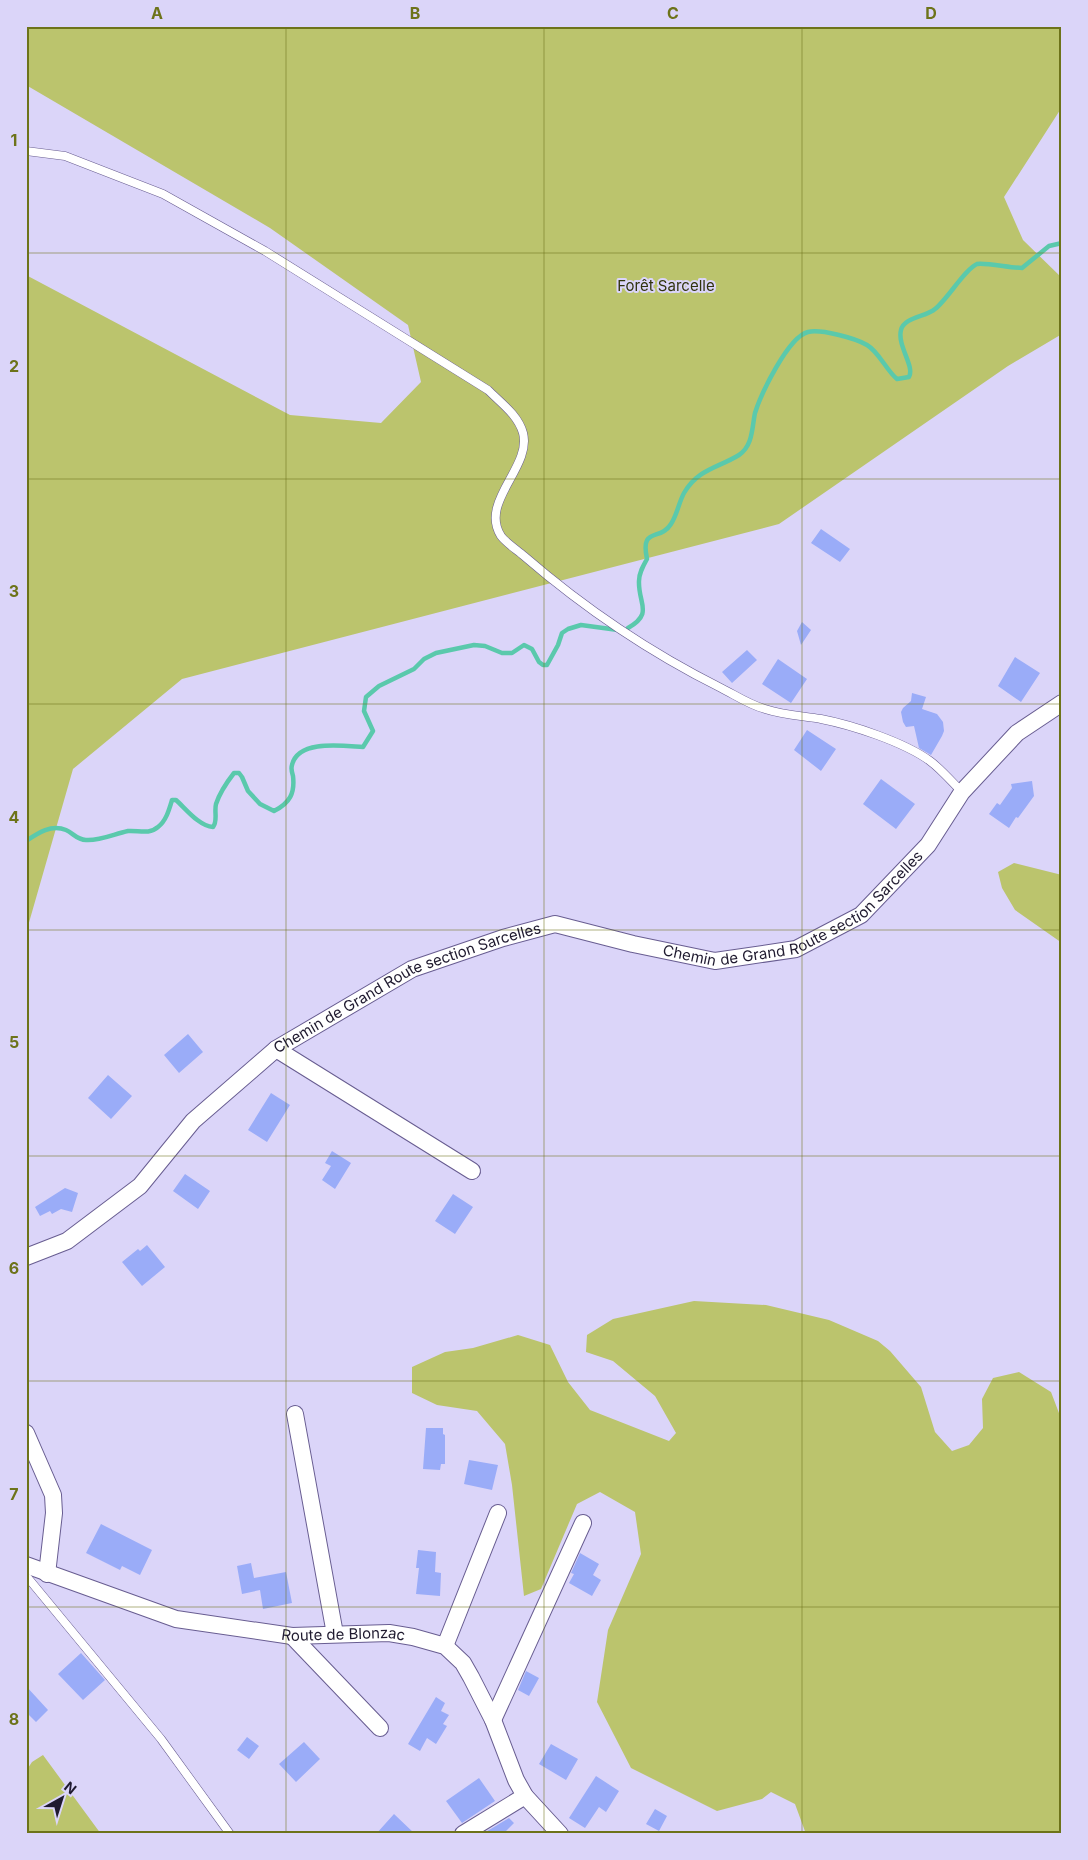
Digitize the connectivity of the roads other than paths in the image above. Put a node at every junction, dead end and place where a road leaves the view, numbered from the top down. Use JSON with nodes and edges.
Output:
{"nodes":[{"id":1,"x":26,"y":151,"type":"edge"},
{"id":2,"x":1062,"y":703,"type":"edge"},
{"id":3,"x":962,"y":792,"type":"junction"},
{"id":4,"x":276,"y":1048,"type":"junction"},
{"id":5,"x":472,"y":1172,"type":"dead end"},
{"id":6,"x":26,"y":1257,"type":"edge"},
{"id":7,"x":295,"y":1414,"type":"dead end"},
{"id":8,"x":26,"y":1433,"type":"edge"},
{"id":9,"x":498,"y":1513,"type":"dead end"},
{"id":10,"x":583,"y":1523,"type":"dead end"},
{"id":11,"x":32,"y":1573,"type":"edge"},
{"id":12,"x":335,"y":1634,"type":"junction"},
{"id":13,"x":292,"y":1636,"type":"junction"},
{"id":14,"x":445,"y":1646,"type":"junction"},
{"id":15,"x":493,"y":1720,"type":"junction"},
{"id":16,"x":380,"y":1728,"type":"dead end"},
{"id":17,"x":525,"y":1796,"type":"junction"},
{"id":18,"x":230,"y":1834,"type":"edge"},
{"id":19,"x":463,"y":1834,"type":"edge"},
{"id":20,"x":560,"y":1834,"type":"edge"}],
"edges":[{"from":1,"to":3,"type":"lane"},
{"from":2,"to":3,"type":"street","name":"Chemin de Grand Route section Sarcelles"},
{"from":3,"to":4,"type":"street","name":"Chemin de Grand Route section Sarcelles"},
{"from":4,"to":5,"type":"street"},
{"from":4,"to":6,"type":"street","name":"Chemin de Grand Route section Sarcelles"},
{"from":7,"to":12,"type":"street"},
{"from":8,"to":11,"type":"street"},
{"from":9,"to":14,"type":"street"},
{"from":10,"to":15,"type":"street"},
{"from":11,"to":13,"type":"street","name":"Route de Blonzac"},
{"from":11,"to":18,"type":"lane"},
{"from":12,"to":13,"type":"street","name":"Route de Blonzac"},
{"from":12,"to":14,"type":"street","name":"Route de Blonzac"},
{"from":13,"to":16,"type":"street"},
{"from":14,"to":15,"type":"street","name":"Route de Blonzac"},
{"from":15,"to":17,"type":"street","name":"Route de Blonzac"},
{"from":17,"to":19,"type":"street"},
{"from":17,"to":20,"type":"street","name":"Route de Blonzac"}]}
